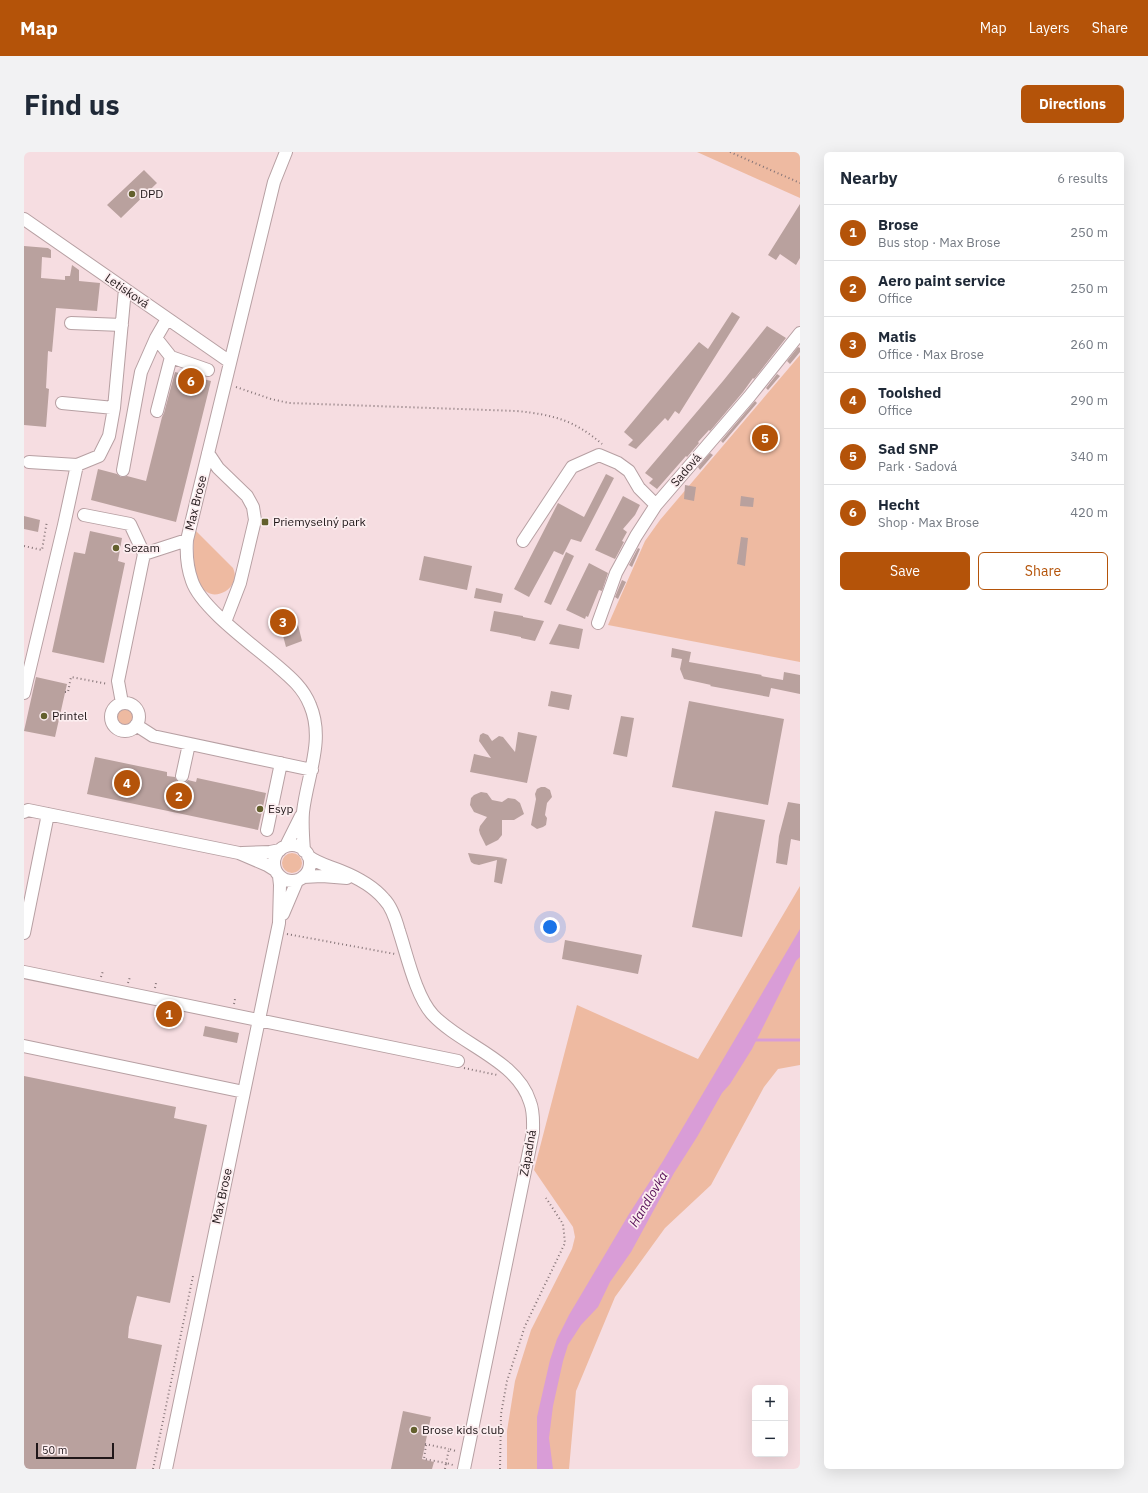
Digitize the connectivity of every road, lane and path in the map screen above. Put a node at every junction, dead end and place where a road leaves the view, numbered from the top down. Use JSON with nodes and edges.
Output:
{"nodes":[{"id":1,"x":286,"y":152,"type":"edge"},
{"id":2,"x":730,"y":152,"type":"edge"},
{"id":3,"x":800,"y":183,"type":"edge"},
{"id":4,"x":24,"y":219,"type":"edge"},
{"id":5,"x":126,"y":289,"type":"junction"},
{"id":6,"x":167,"y":319,"type":"junction"},
{"id":7,"x":71,"y":323,"type":"dead end"},
{"id":8,"x":122,"y":325,"type":"junction"},
{"id":9,"x":800,"y":333,"type":"edge"},
{"id":10,"x":156,"y":338,"type":"junction"},
{"id":11,"x":171,"y":357,"type":"junction"},
{"id":12,"x":230,"y":362,"type":"junction"},
{"id":13,"x":208,"y":370,"type":"dead end"},
{"id":14,"x":225,"y":383,"type":"junction"},
{"id":15,"x":62,"y":403,"type":"dead end"},
{"id":16,"x":114,"y":408,"type":"junction"},
{"id":17,"x":157,"y":411,"type":"dead end"},
{"id":18,"x":604,"y":446,"type":"dead end"},
{"id":19,"x":208,"y":453,"type":"junction"},
{"id":20,"x":29,"y":462,"type":"dead end"},
{"id":21,"x":77,"y":465,"type":"junction"},
{"id":22,"x":122,"y":470,"type":"dead end"},
{"id":23,"x":656,"y":505,"type":"junction"},
{"id":24,"x":84,"y":515,"type":"dead end"},
{"id":25,"x":48,"y":521,"type":"dead end"},
{"id":26,"x":188,"y":540,"type":"junction"},
{"id":27,"x":523,"y":541,"type":"dead end"},
{"id":28,"x":24,"y":546,"type":"edge"},
{"id":29,"x":144,"y":554,"type":"junction"},
{"id":30,"x":225,"y":622,"type":"junction"},
{"id":31,"x":598,"y":623,"type":"dead end"},
{"id":32,"x":119,"y":687,"type":"junction"},
{"id":33,"x":65,"y":692,"type":"dead end"},
{"id":34,"x":24,"y":693,"type":"edge"},
{"id":35,"x":122,"y":703,"type":"junction"},
{"id":36,"x":136,"y":725,"type":"junction"},
{"id":37,"x":189,"y":744,"type":"junction"},
{"id":38,"x":281,"y":763,"type":"junction"},
{"id":39,"x":312,"y":770,"type":"junction"},
{"id":40,"x":182,"y":776,"type":"dead end"},
{"id":41,"x":24,"y":812,"type":"edge"},
{"id":42,"x":303,"y":812,"type":"junction"},
{"id":43,"x":48,"y":814,"type":"junction"},
{"id":44,"x":267,"y":830,"type":"dead end"},
{"id":45,"x":283,"y":848,"type":"junction"},
{"id":46,"x":239,"y":853,"type":"junction"},
{"id":47,"x":306,"y":854,"type":"junction"},
{"id":48,"x":277,"y":873,"type":"junction"},
{"id":49,"x":300,"y":879,"type":"junction"},
{"id":50,"x":356,"y":879,"type":"junction"},
{"id":51,"x":282,"y":928,"type":"junction"},
{"id":52,"x":24,"y":933,"type":"edge"},
{"id":53,"x":399,"y":955,"type":"dead end"},
{"id":54,"x":24,"y":972,"type":"edge"},
{"id":55,"x":259,"y":1020,"type":"junction"},
{"id":56,"x":24,"y":1046,"type":"edge"},
{"id":57,"x":458,"y":1061,"type":"dead end"},
{"id":58,"x":244,"y":1092,"type":"junction"},
{"id":59,"x":546,"y":1198,"type":"dead end"},
{"id":60,"x":449,"y":1449,"type":"junction"},
{"id":61,"x":460,"y":1451,"type":"dead end"},
{"id":62,"x":446,"y":1463,"type":"junction"},
{"id":63,"x":460,"y":1467,"type":"edge"},
{"id":64,"x":166,"y":1469,"type":"edge"},
{"id":65,"x":445,"y":1469,"type":"edge"},
{"id":66,"x":500,"y":1469,"type":"edge"}],
"edges":[{"from":1,"to":12,"type":"street","name":"Max Brose"},
{"from":2,"to":3,"type":"path"},
{"from":4,"to":5,"type":"street","name":"Letisková"},
{"from":5,"to":6,"type":"street","name":"Letisková"},
{"from":5,"to":8,"type":"street"},
{"from":6,"to":10,"type":"street"},
{"from":6,"to":12,"type":"street","name":"Letisková"},
{"from":7,"to":8,"type":"street"},
{"from":8,"to":16,"type":"street"},
{"from":9,"to":23,"type":"street","name":"Sadová"},
{"from":10,"to":11,"type":"street"},
{"from":10,"to":22,"type":"street"},
{"from":11,"to":13,"type":"street"},
{"from":11,"to":17,"type":"street"},
{"from":12,"to":14,"type":"street","name":"Max Brose"},
{"from":14,"to":18,"type":"path"},
{"from":14,"to":19,"type":"street","name":"Max Brose"},
{"from":15,"to":16,"type":"street"},
{"from":16,"to":21,"type":"street"},
{"from":19,"to":26,"type":"street","name":"Max Brose"},
{"from":19,"to":30,"type":"street"},
{"from":20,"to":21,"type":"street"},
{"from":21,"to":34,"type":"street"},
{"from":23,"to":27,"type":"street"},
{"from":23,"to":31,"type":"street","name":"Sadová"},
{"from":24,"to":29,"type":"street"},
{"from":25,"to":28,"type":"path"},
{"from":26,"to":29,"type":"street"},
{"from":26,"to":30,"type":"street","name":"Max Brose"},
{"from":29,"to":32,"type":"street"},
{"from":30,"to":39,"type":"street","name":"Max Brose"},
{"from":32,"to":33,"type":"path"},
{"from":32,"to":35,"type":"street"},
{"from":35,"to":36,"type":"street"},
{"from":35,"to":36,"type":"street"},
{"from":36,"to":37,"type":"street"},
{"from":37,"to":38,"type":"street"},
{"from":37,"to":40,"type":"street"},
{"from":38,"to":39,"type":"street"},
{"from":38,"to":44,"type":"street"},
{"from":39,"to":42,"type":"street","name":"Max Brose"},
{"from":41,"to":43,"type":"street"},
{"from":42,"to":45,"type":"street","name":"Max Brose"},
{"from":42,"to":47,"type":"street","name":"Max Brose"},
{"from":43,"to":46,"type":"street"},
{"from":43,"to":52,"type":"street"},
{"from":45,"to":46,"type":"street"},
{"from":45,"to":47,"type":"street"},
{"from":45,"to":48,"type":"street","name":"Max Brose"},
{"from":46,"to":48,"type":"street"},
{"from":47,"to":49,"type":"street","name":"Max Brose"},
{"from":47,"to":50,"type":"street","name":"Západná"},
{"from":48,"to":49,"type":"street"},
{"from":48,"to":51,"type":"street","name":"Max Brose"},
{"from":49,"to":50,"type":"street","name":"Západná"},
{"from":49,"to":51,"type":"street","name":"Max Brose"},
{"from":50,"to":63,"type":"street","name":"Západná"},
{"from":51,"to":53,"type":"path"},
{"from":51,"to":55,"type":"street","name":"Max Brose"},
{"from":54,"to":55,"type":"street"},
{"from":55,"to":57,"type":"street"},
{"from":55,"to":58,"type":"street","name":"Max Brose"},
{"from":56,"to":58,"type":"street"},
{"from":58,"to":64,"type":"street","name":"Max Brose"},
{"from":59,"to":66,"type":"path"},
{"from":60,"to":61,"type":"path"},
{"from":60,"to":62,"type":"path"},
{"from":60,"to":62,"type":"path"},
{"from":62,"to":63,"type":"path"},
{"from":62,"to":65,"type":"path"}]}
